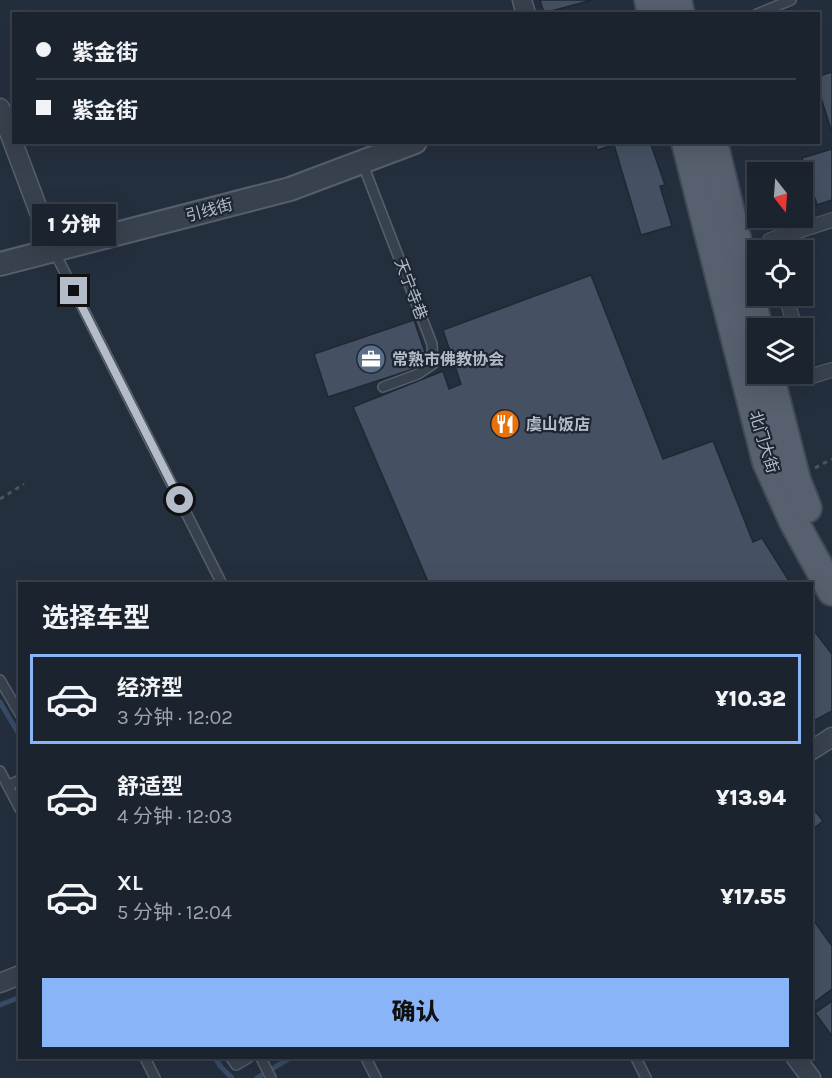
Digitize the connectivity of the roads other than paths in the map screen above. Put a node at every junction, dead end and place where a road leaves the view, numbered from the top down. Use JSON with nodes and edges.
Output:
{"nodes":[{"id":1,"x":791,"y":0,"type":"edge"},
{"id":2,"x":762,"y":12,"type":"edge"},
{"id":3,"x":0,"y":108,"type":"edge"},
{"id":4,"x":12,"y":140,"type":"edge"},
{"id":5,"x":14,"y":144,"type":"edge"},
{"id":6,"x":410,"y":144,"type":"edge"},
{"id":7,"x":687,"y":144,"type":"edge"},
{"id":8,"x":713,"y":144,"type":"edge"},
{"id":9,"x":362,"y":162,"type":"junction"},
{"id":10,"x":832,"y":220,"type":"edge"},
{"id":11,"x":770,"y":240,"type":"edge"},
{"id":12,"x":53,"y":249,"type":"junction"},
{"id":13,"x":0,"y":264,"type":"edge"},
{"id":14,"x":756,"y":318,"type":"edge"},
{"id":15,"x":832,"y":370,"type":"edge"},
{"id":16,"x":813,"y":376,"type":"edge"},
{"id":17,"x":772,"y":384,"type":"edge"},
{"id":18,"x":383,"y":387,"type":"dead end"},
{"id":19,"x":832,"y":555,"type":"edge"},
{"id":20,"x":221,"y":582,"type":"edge"},
{"id":21,"x":832,"y":591,"type":"edge"},
{"id":22,"x":0,"y":680,"type":"edge"},
{"id":23,"x":18,"y":711,"type":"edge"},
{"id":24,"x":832,"y":737,"type":"edge"},
{"id":25,"x":813,"y":749,"type":"edge"},
{"id":26,"x":0,"y":771,"type":"edge"},
{"id":27,"x":18,"y":781,"type":"edge"},
{"id":28,"x":9,"y":786,"type":"junction"},
{"id":29,"x":18,"y":805,"type":"edge"},
{"id":30,"x":18,"y":976,"type":"edge"},
{"id":31,"x":0,"y":982,"type":"edge"},
{"id":32,"x":146,"y":1059,"type":"edge"},
{"id":33,"x":232,"y":1059,"type":"edge"},
{"id":34,"x":246,"y":1059,"type":"edge"},
{"id":35,"x":262,"y":1059,"type":"edge"},
{"id":36,"x":366,"y":1059,"type":"edge"},
{"id":37,"x":636,"y":1059,"type":"edge"},
{"id":38,"x":797,"y":1059,"type":"edge"},
{"id":39,"x":155,"y":1078,"type":"edge"},
{"id":40,"x":271,"y":1078,"type":"edge"},
{"id":41,"x":376,"y":1078,"type":"edge"},
{"id":42,"x":646,"y":1078,"type":"edge"},
{"id":43,"x":811,"y":1078,"type":"edge"}],
"edges":[{"from":1,"to":2,"type":"lane"},
{"from":3,"to":4,"type":"street"},
{"from":5,"to":12,"type":"street"},
{"from":6,"to":9,"type":"street","name":"引线街"},
{"from":7,"to":21,"type":"main road","name":"北门大街"},
{"from":8,"to":14,"type":"main road"},
{"from":9,"to":12,"type":"street","name":"引线街"},
{"from":9,"to":18,"type":"lane","name":"天宁寺巷"},
{"from":10,"to":11,"type":"street"},
{"from":12,"to":13,"type":"street","name":"引线街"},
{"from":12,"to":20,"type":"lane"},
{"from":15,"to":16,"type":"street"},
{"from":17,"to":19,"type":"main road","name":"北门大街"},
{"from":22,"to":23,"type":"lane"},
{"from":24,"to":25,"type":"street"},
{"from":26,"to":28,"type":"lane"},
{"from":27,"to":28,"type":"lane"},
{"from":28,"to":29,"type":"lane"},
{"from":30,"to":31,"type":"street"},
{"from":32,"to":39,"type":"lane"},
{"from":33,"to":34,"type":"lane"},
{"from":35,"to":40,"type":"lane"},
{"from":36,"to":41,"type":"lane"},
{"from":37,"to":42,"type":"lane"},
{"from":38,"to":43,"type":"street"}]}
